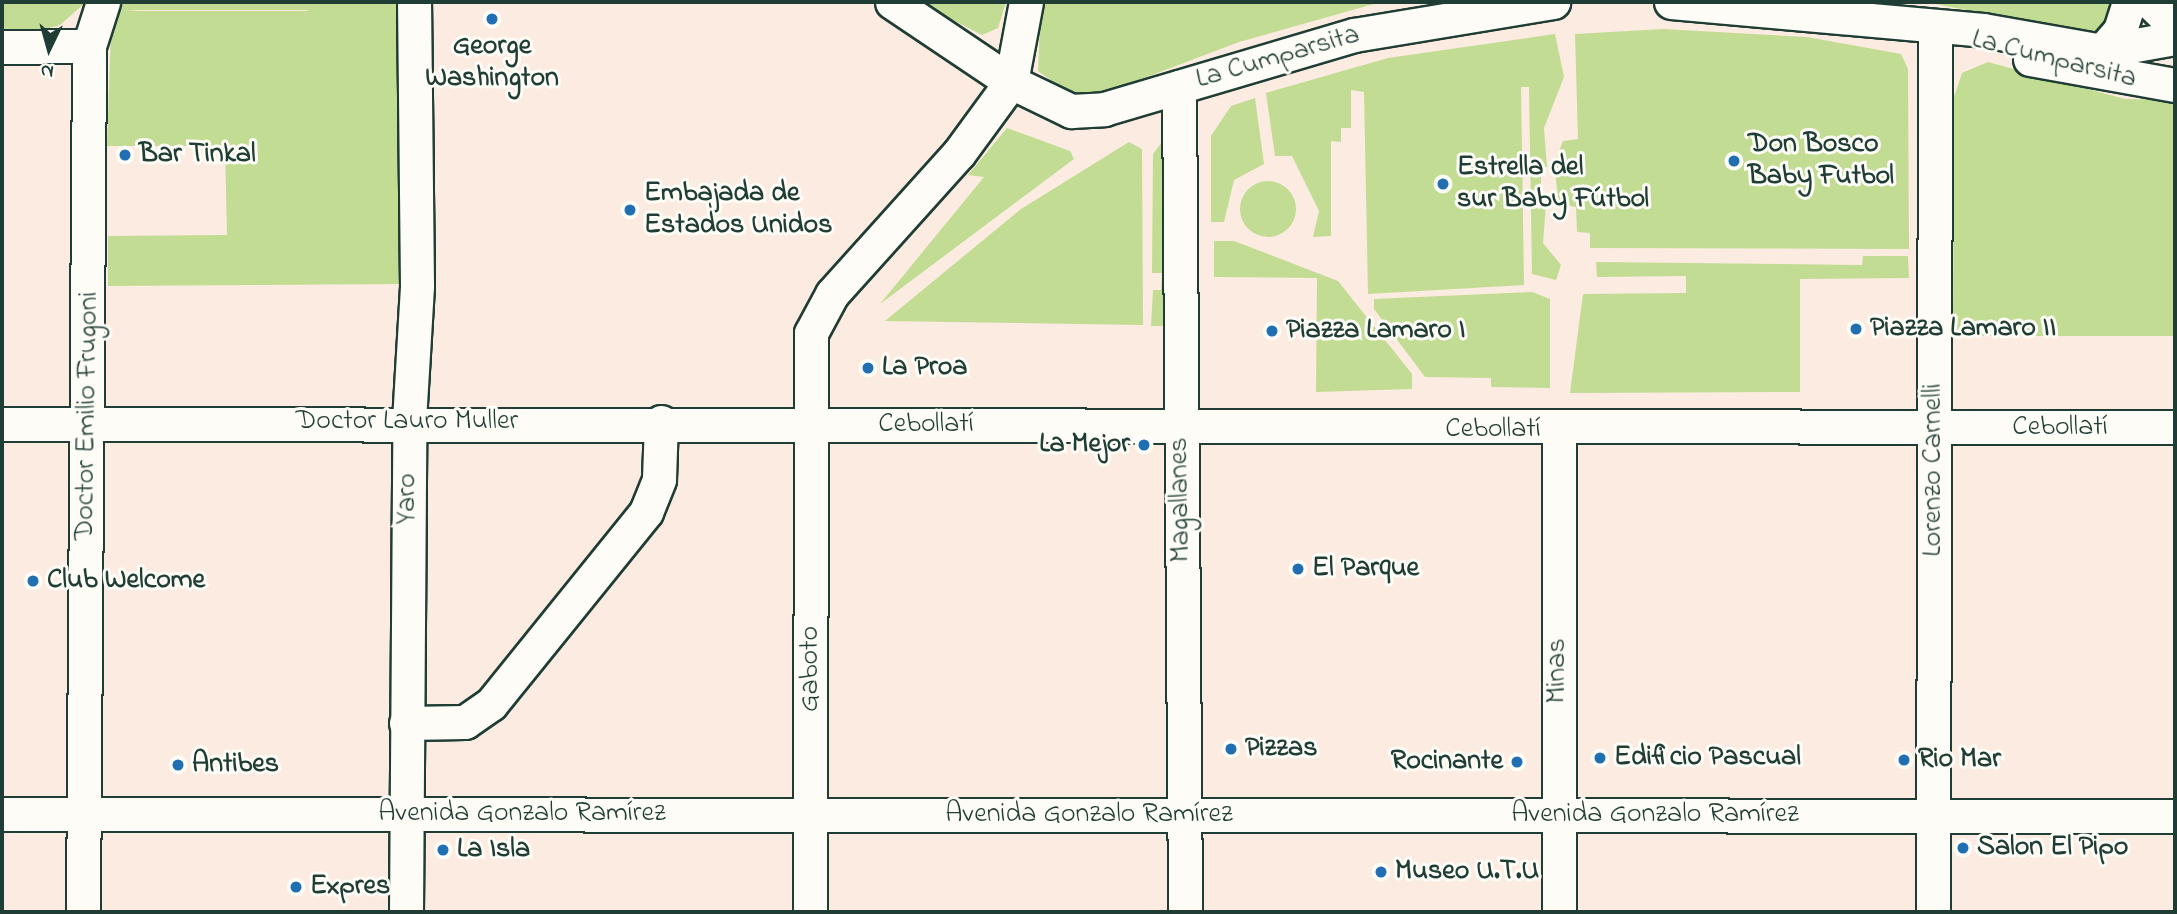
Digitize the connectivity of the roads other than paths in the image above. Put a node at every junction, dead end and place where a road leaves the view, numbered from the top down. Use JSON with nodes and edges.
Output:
{"nodes":[{"id":1,"x":103,"y":2,"type":"edge"},
{"id":2,"x":414,"y":2,"type":"edge"},
{"id":3,"x":892,"y":2,"type":"edge"},
{"id":4,"x":1026,"y":2,"type":"edge"},
{"id":5,"x":1553,"y":2,"type":"edge"},
{"id":6,"x":1671,"y":2,"type":"edge"},
{"id":7,"x":2130,"y":2,"type":"edge"},
{"id":8,"x":2150,"y":2,"type":"edge"},
{"id":9,"x":2175,"y":26,"type":"edge"},
{"id":10,"x":1935,"y":27,"type":"junction"},
{"id":11,"x":2175,"y":38,"type":"edge"},
{"id":12,"x":89,"y":46,"type":"junction"},
{"id":13,"x":2,"y":47,"type":"edge"},
{"id":14,"x":2102,"y":51,"type":"junction"},
{"id":15,"x":1011,"y":82,"type":"junction"},
{"id":16,"x":2175,"y":85,"type":"edge"},
{"id":17,"x":1179,"y":87,"type":"junction"},
{"id":18,"x":409,"y":421,"type":"junction"},
{"id":19,"x":661,"y":422,"type":"junction"},
{"id":20,"x":2,"y":424,"type":"edge"},
{"id":21,"x":89,"y":424,"type":"junction"},
{"id":22,"x":811,"y":425,"type":"junction"},
{"id":23,"x":1181,"y":426,"type":"junction"},
{"id":24,"x":2175,"y":427,"type":"edge"},
{"id":25,"x":1934,"y":428,"type":"junction"},
{"id":26,"x":1559,"y":430,"type":"junction"},
{"id":27,"x":406,"y":723,"type":"junction"},
{"id":28,"x":2,"y":814,"type":"edge"},
{"id":29,"x":83,"y":814,"type":"junction"},
{"id":30,"x":405,"y":814,"type":"junction"},
{"id":31,"x":1185,"y":814,"type":"junction"},
{"id":32,"x":810,"y":815,"type":"junction"},
{"id":33,"x":1558,"y":815,"type":"junction"},
{"id":34,"x":1934,"y":815,"type":"junction"},
{"id":35,"x":2175,"y":816,"type":"edge"},
{"id":36,"x":83,"y":912,"type":"edge"},
{"id":37,"x":406,"y":912,"type":"edge"},
{"id":38,"x":810,"y":912,"type":"edge"},
{"id":39,"x":1185,"y":912,"type":"edge"},
{"id":40,"x":1559,"y":912,"type":"edge"},
{"id":41,"x":1933,"y":912,"type":"edge"}],
"edges":[{"from":1,"to":12,"type":"street","name":"Doctor Emilio Frugoni"},
{"from":2,"to":18,"type":"street","name":"Yaro"},
{"from":3,"to":15,"type":"street","name":"La Cumparsita"},
{"from":4,"to":15,"type":"street"},
{"from":5,"to":17,"type":"street","name":"La Cumparsita"},
{"from":6,"to":10,"type":"street","name":"La Cumparsita"},
{"from":7,"to":14,"type":"street"},
{"from":8,"to":9,"type":"street"},
{"from":10,"to":14,"type":"street","name":"La Cumparsita"},
{"from":10,"to":16,"type":"street","name":"La Cumparsita"},
{"from":10,"to":25,"type":"street","name":"Lorenzo Carnelli"},
{"from":11,"to":14,"type":"street","name":"La Cumparsita"},
{"from":12,"to":13,"type":"street"},
{"from":12,"to":21,"type":"street","name":"Doctor Emilio Frugoni"},
{"from":15,"to":17,"type":"street","name":"La Cumparsita"},
{"from":15,"to":22,"type":"street","name":"Gaboto"},
{"from":17,"to":23,"type":"street","name":"Magallanes"},
{"from":18,"to":19,"type":"street","name":"Doctor Lauro Muller"},
{"from":18,"to":21,"type":"street","name":"Doctor Lauro Muller"},
{"from":18,"to":27,"type":"street","name":"Yaro"},
{"from":19,"to":22,"type":"street","name":"Doctor Lauro Muller"},
{"from":19,"to":27,"type":"street"},
{"from":20,"to":21,"type":"street","name":"Doctor Lauro Muller"},
{"from":21,"to":29,"type":"street","name":"Doctor Emilio Frugoni"},
{"from":22,"to":23,"type":"street","name":"Cebollatí"},
{"from":22,"to":32,"type":"street","name":"Gaboto"},
{"from":23,"to":26,"type":"street","name":"Cebollatí"},
{"from":23,"to":31,"type":"street","name":"Magallanes"},
{"from":24,"to":25,"type":"street","name":"Cebollatí"},
{"from":25,"to":26,"type":"street","name":"Cebollatí"},
{"from":25,"to":34,"type":"street","name":"Lorenzo Carnelli"},
{"from":26,"to":33,"type":"street","name":"Minas"},
{"from":27,"to":30,"type":"street","name":"Yaro"},
{"from":28,"to":29,"type":"street","name":"Avenida Gonzalo Ramírez"},
{"from":29,"to":30,"type":"street","name":"Avenida Gonzalo Ramírez"},
{"from":29,"to":36,"type":"street","name":"Doctor Emilio Frugoni"},
{"from":30,"to":32,"type":"street","name":"Avenida Gonzalo Ramírez"},
{"from":30,"to":37,"type":"street","name":"Yaro"},
{"from":31,"to":32,"type":"street","name":"Avenida Gonzalo Ramírez"},
{"from":31,"to":33,"type":"street","name":"Avenida Gonzalo Ramírez"},
{"from":31,"to":39,"type":"street","name":"Magallanes"},
{"from":32,"to":38,"type":"street","name":"Gaboto"},
{"from":33,"to":34,"type":"street","name":"Avenida Gonzalo Ramírez"},
{"from":33,"to":40,"type":"street","name":"Minas"},
{"from":34,"to":35,"type":"street","name":"Avenida Gonzalo Ramírez"},
{"from":34,"to":41,"type":"street","name":"Lorenzo Carnelli"}]}
